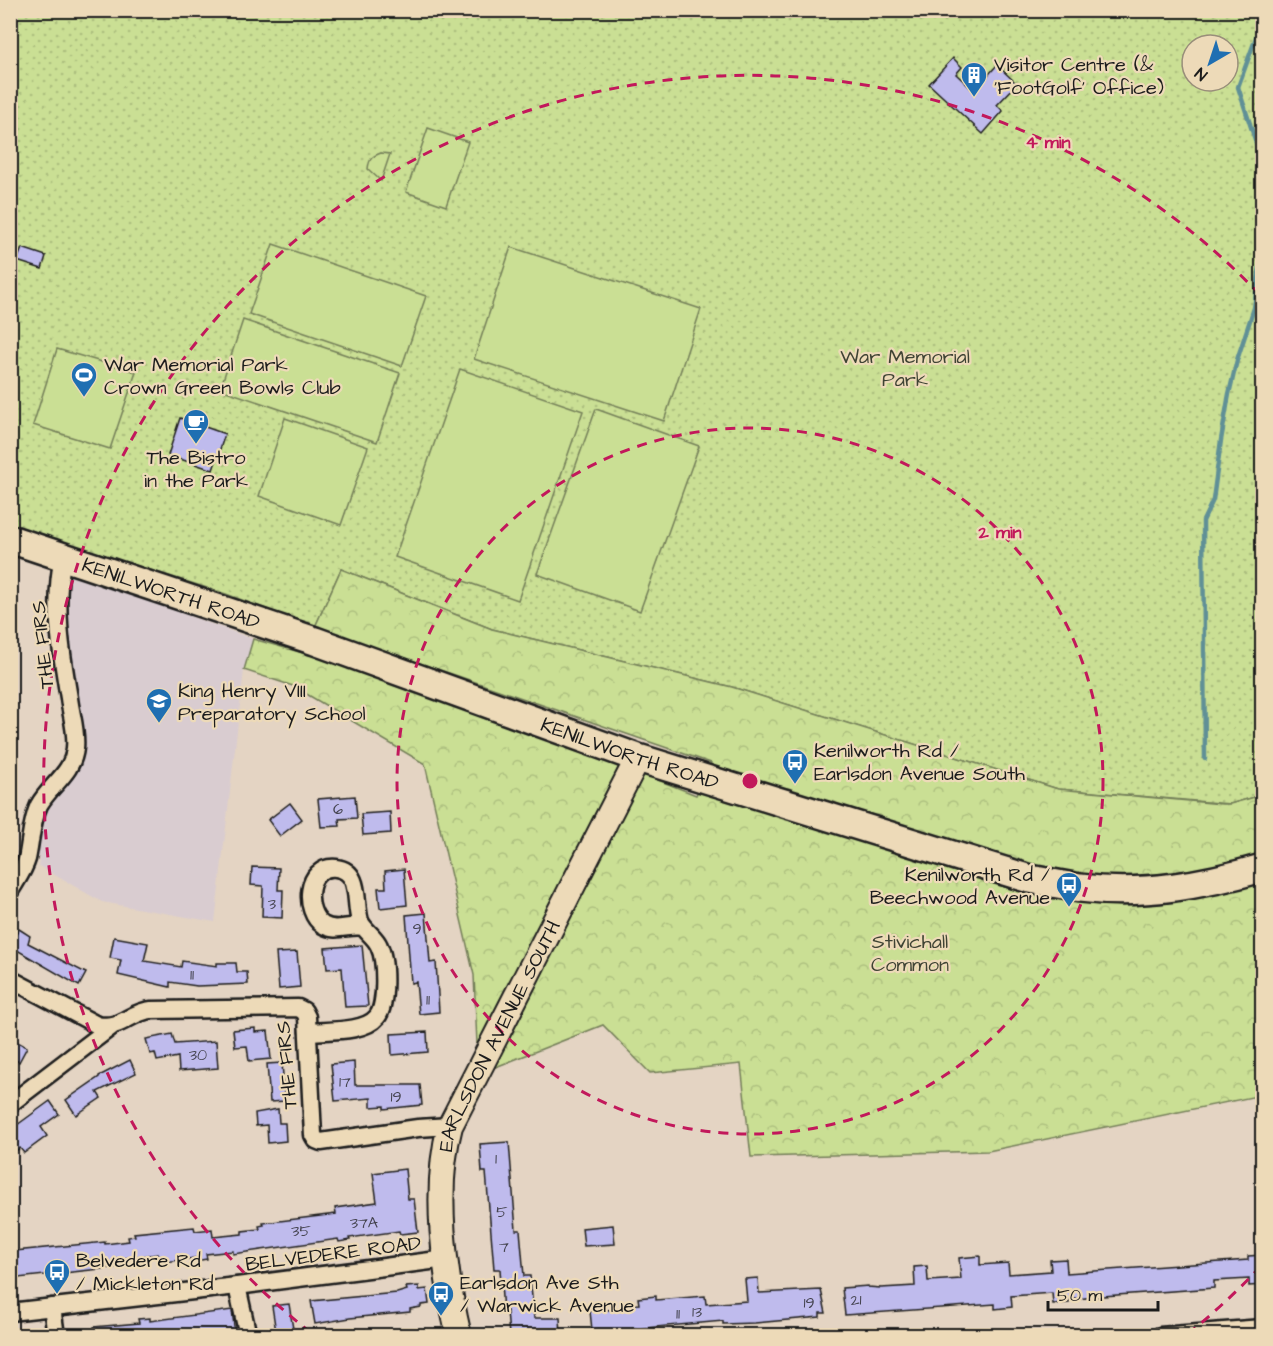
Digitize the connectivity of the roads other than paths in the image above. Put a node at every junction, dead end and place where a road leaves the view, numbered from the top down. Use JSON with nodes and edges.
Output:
{"nodes":[{"id":1,"x":10,"y":538,"type":"edge"},
{"id":2,"x":63,"y":557,"type":"junction"},
{"id":3,"x":638,"y":758,"type":"junction"},
{"id":4,"x":1263,"y":868,"type":"edge"},
{"id":5,"x":10,"y":891,"type":"edge"},
{"id":6,"x":363,"y":927,"type":"dead end"},
{"id":7,"x":10,"y":979,"type":"edge"},
{"id":8,"x":111,"y":1027,"type":"junction"},
{"id":9,"x":308,"y":1032,"type":"junction"},
{"id":10,"x":10,"y":1104,"type":"edge"},
{"id":11,"x":450,"y":1126,"type":"junction"},
{"id":12,"x":446,"y":1259,"type":"junction"},
{"id":13,"x":237,"y":1286,"type":"junction"},
{"id":14,"x":52,"y":1307,"type":"junction"},
{"id":15,"x":10,"y":1312,"type":"edge"},
{"id":16,"x":1263,"y":1328,"type":"edge"},
{"id":17,"x":56,"y":1335,"type":"edge"},
{"id":18,"x":249,"y":1335,"type":"edge"},
{"id":19,"x":459,"y":1335,"type":"edge"},
{"id":20,"x":1161,"y":1335,"type":"edge"}],
"edges":[{"from":1,"to":2,"type":"main road","name":"KENILWORTH ROAD"},
{"from":2,"to":3,"type":"main road","name":"KENILWORTH ROAD"},
{"from":2,"to":5,"type":"street","name":"THE FIRS"},
{"from":3,"to":4,"type":"main road","name":"KENILWORTH ROAD"},
{"from":3,"to":11,"type":"main road","name":"EARLSDON AVENUE SOUTH"},
{"from":6,"to":9,"type":"street"},
{"from":7,"to":8,"type":"street"},
{"from":8,"to":9,"type":"street","name":"THE FIRS"},
{"from":8,"to":10,"type":"street","name":"THE FIRS"},
{"from":9,"to":11,"type":"street","name":"THE FIRS"},
{"from":11,"to":12,"type":"main road","name":"EARLSDON AVENUE SOUTH"},
{"from":12,"to":13,"type":"street","name":"BELVEDERE ROAD"},
{"from":12,"to":19,"type":"main road","name":"EARLSDON AVENUE SOUTH"},
{"from":13,"to":14,"type":"street","name":"BELVEDERE ROAD"},
{"from":13,"to":18,"type":"street"},
{"from":14,"to":15,"type":"street","name":"BELVEDERE ROAD"},
{"from":14,"to":17,"type":"street"},
{"from":16,"to":20,"type":"street"}]}
